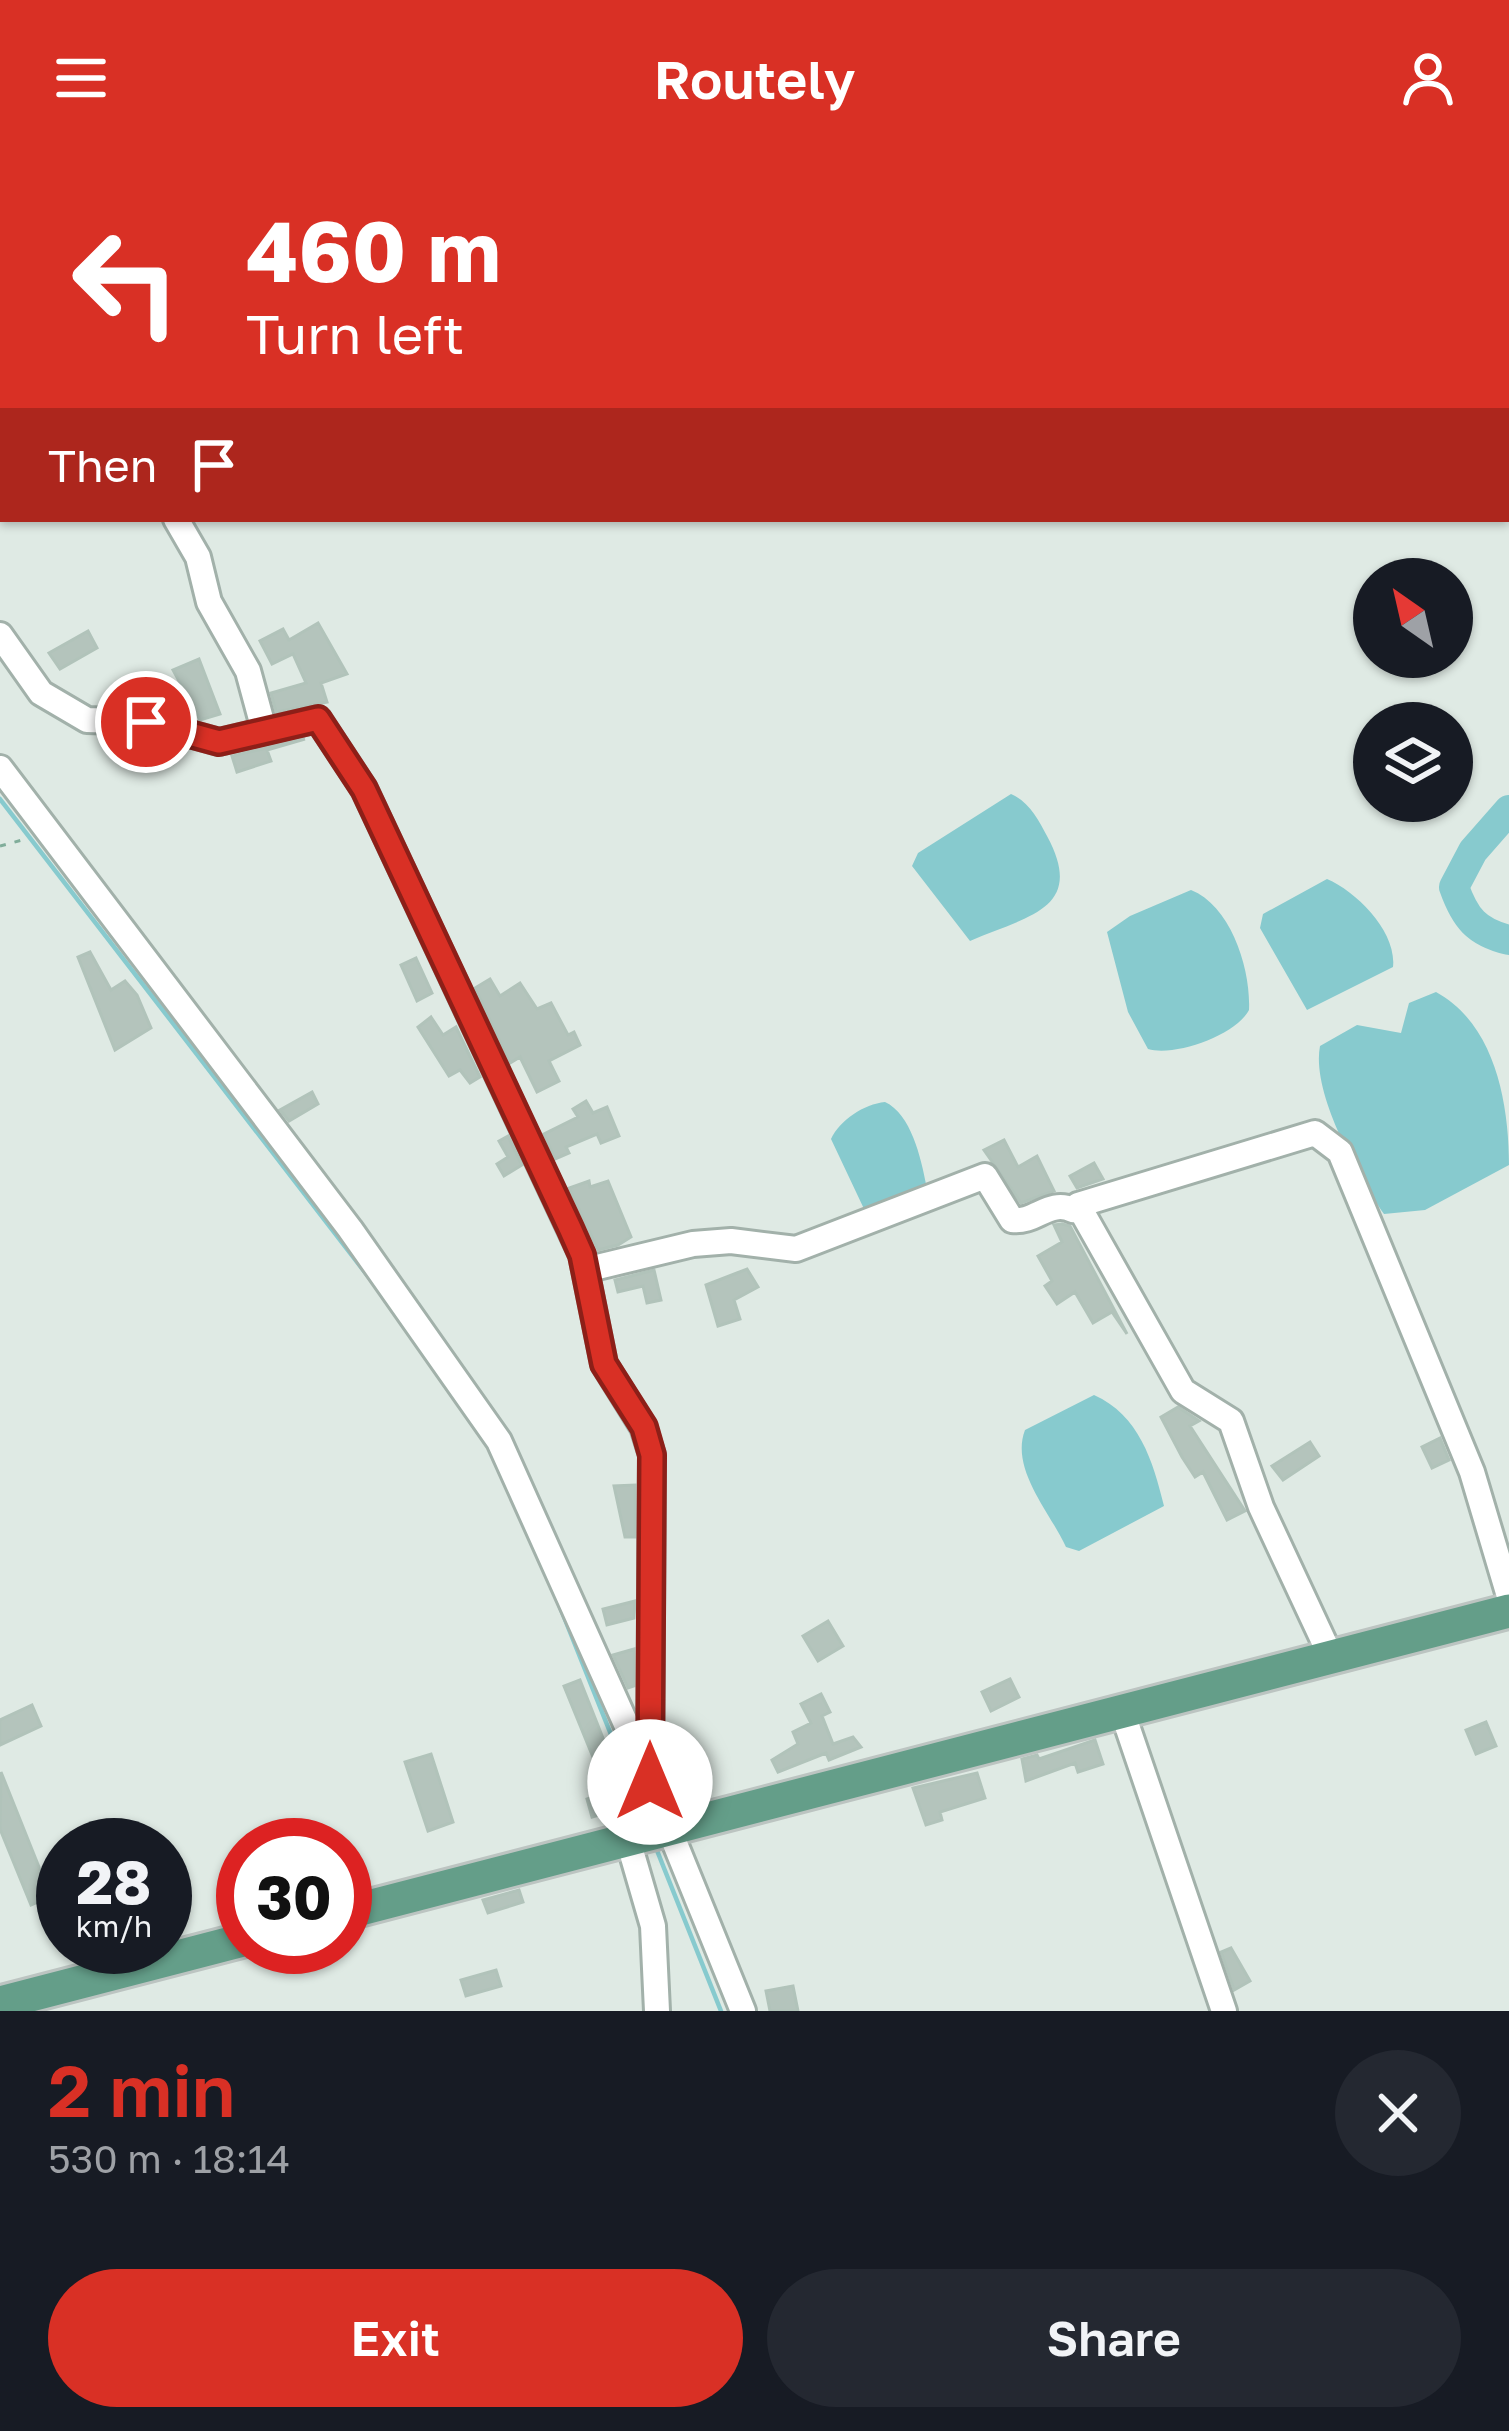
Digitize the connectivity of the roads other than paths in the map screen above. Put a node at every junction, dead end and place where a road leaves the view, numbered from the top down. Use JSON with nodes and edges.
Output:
{"nodes":[{"id":1,"x":178,"y":522,"type":"edge"},
{"id":2,"x":0,"y":635,"type":"edge"},
{"id":3,"x":264,"y":730,"type":"junction"},
{"id":4,"x":0,"y":768,"type":"edge"},
{"id":5,"x":1078,"y":1205,"type":"junction"},
{"id":6,"x":585,"y":1270,"type":"junction"},
{"id":7,"x":1509,"y":1596,"type":"edge"},
{"id":8,"x":1509,"y":1611,"type":"edge"},
{"id":9,"x":1331,"y":1657,"type":"junction"},
{"id":10,"x":1122,"y":1711,"type":"junction"},
{"id":11,"x":650,"y":1782,"type":"junction"},
{"id":12,"x":670,"y":1829,"type":"junction"},
{"id":13,"x":632,"y":1839,"type":"junction"},
{"id":14,"x":372,"y":1906,"type":"edge"},
{"id":15,"x":216,"y":1947,"type":"edge"},
{"id":16,"x":0,"y":2003,"type":"edge"},
{"id":17,"x":657,"y":2011,"type":"edge"},
{"id":18,"x":742,"y":2011,"type":"edge"},
{"id":19,"x":1225,"y":2011,"type":"edge"}],
"edges":[{"from":1,"to":3,"type":"street"},
{"from":2,"to":3,"type":"street"},
{"from":3,"to":6,"type":"street"},
{"from":4,"to":11,"type":"street"},
{"from":5,"to":6,"type":"street"},
{"from":5,"to":7,"type":"street"},
{"from":5,"to":9,"type":"street"},
{"from":6,"to":11,"type":"street"},
{"from":8,"to":9,"type":"main road"},
{"from":9,"to":10,"type":"main road"},
{"from":10,"to":12,"type":"main road"},
{"from":10,"to":19,"type":"street"},
{"from":11,"to":12,"type":"street"},
{"from":12,"to":13,"type":"main road"},
{"from":12,"to":18,"type":"street"},
{"from":13,"to":14,"type":"main road"},
{"from":13,"to":17,"type":"street"},
{"from":15,"to":16,"type":"main road"}]}
